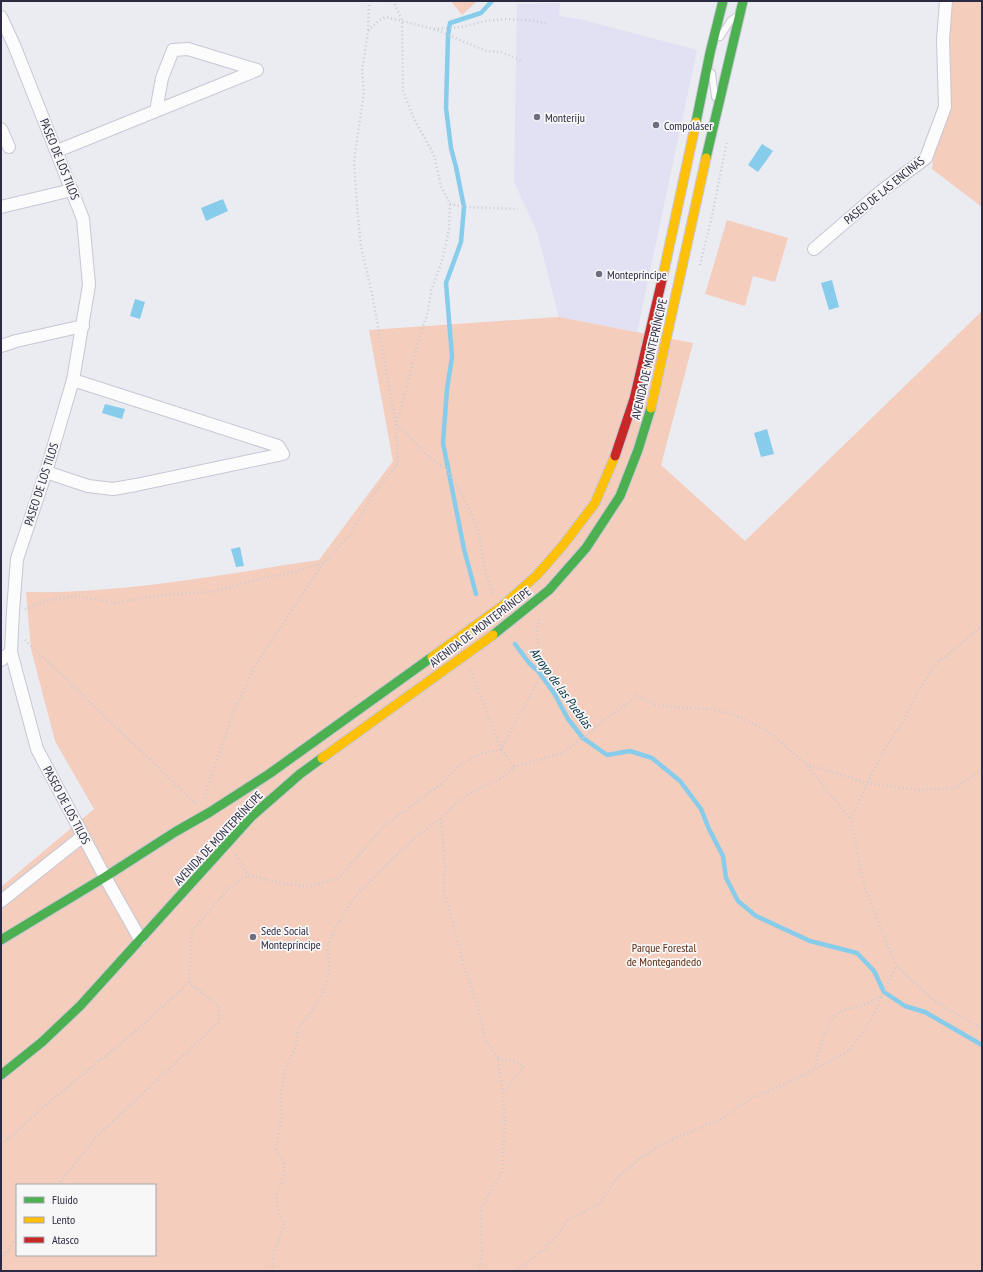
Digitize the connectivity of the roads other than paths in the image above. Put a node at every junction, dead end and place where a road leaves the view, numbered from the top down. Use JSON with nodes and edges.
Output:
{"nodes":[{"id":1,"x":723,"y":1,"type":"edge"},
{"id":2,"x":743,"y":1,"type":"edge"},
{"id":3,"x":946,"y":1,"type":"edge"},
{"id":4,"x":740,"y":14,"type":"junction"},
{"id":5,"x":1,"y":17,"type":"edge"},
{"id":6,"x":710,"y":53,"type":"junction"},
{"id":7,"x":718,"y":104,"type":"junction"},
{"id":8,"x":156,"y":111,"type":"junction"},
{"id":9,"x":1,"y":128,"type":"edge"},
{"id":10,"x":9,"y":147,"type":"dead end"},
{"id":11,"x":57,"y":151,"type":"junction"},
{"id":12,"x":72,"y":190,"type":"junction"},
{"id":13,"x":1,"y":207,"type":"edge"},
{"id":14,"x":814,"y":249,"type":"dead end"},
{"id":15,"x":83,"y":326,"type":"junction"},
{"id":16,"x":1,"y":346,"type":"edge"},
{"id":17,"x":73,"y":380,"type":"junction"},
{"id":18,"x":46,"y":472,"type":"junction"},
{"id":19,"x":11,"y":652,"type":"junction"},
{"id":20,"x":1,"y":660,"type":"edge"},
{"id":21,"x":83,"y":836,"type":"junction"},
{"id":22,"x":105,"y":877,"type":"junction"},
{"id":23,"x":1,"y":901,"type":"edge"},
{"id":24,"x":140,"y":939,"type":"junction"},
{"id":25,"x":1,"y":940,"type":"edge"},
{"id":26,"x":1,"y":1074,"type":"edge"}],
"edges":[{"from":1,"to":6,"type":"street","name":"AVENIDA DE MONTEPRÍNCIPE"},
{"from":2,"to":4,"type":"street","name":"AVENIDA DE MONTEPRÍNCIPE"},
{"from":3,"to":14,"type":"street","name":"PASEO DE LAS ENCINAS"},
{"from":4,"to":6,"type":"lane"},
{"from":4,"to":7,"type":"street","name":"AVENIDA DE MONTEPRÍNCIPE"},
{"from":5,"to":11,"type":"street","name":"PASEO DE LOS TILOS"},
{"from":6,"to":7,"type":"lane"},
{"from":6,"to":22,"type":"street","name":"AVENIDA DE MONTEPRÍNCIPE"},
{"from":7,"to":24,"type":"street","name":"AVENIDA DE MONTEPRÍNCIPE"},
{"from":8,"to":8,"type":"street"},
{"from":8,"to":11,"type":"street"},
{"from":9,"to":10,"type":"street"},
{"from":11,"to":12,"type":"street","name":"PASEO DE LOS TILOS"},
{"from":12,"to":13,"type":"street"},
{"from":12,"to":15,"type":"street","name":"PASEO DE LOS TILOS"},
{"from":15,"to":16,"type":"street"},
{"from":15,"to":17,"type":"street","name":"PASEO DE LOS TILOS"},
{"from":17,"to":18,"type":"street","name":"PASEO DE LOS TILOS"},
{"from":17,"to":18,"type":"street"},
{"from":18,"to":19,"type":"street","name":"PASEO DE LOS TILOS"},
{"from":19,"to":20,"type":"street"},
{"from":19,"to":21,"type":"street","name":"PASEO DE LOS TILOS"},
{"from":21,"to":22,"type":"street","name":"PASEO DE LOS TILOS"},
{"from":21,"to":23,"type":"street"},
{"from":22,"to":24,"type":"street","name":"PASEO DE LOS TILOS"},
{"from":22,"to":25,"type":"street","name":"AVENIDA DE MONTEPRÍNCIPE"},
{"from":24,"to":26,"type":"street","name":"AVENIDA DE MONTEPRÍNCIPE"}]}
